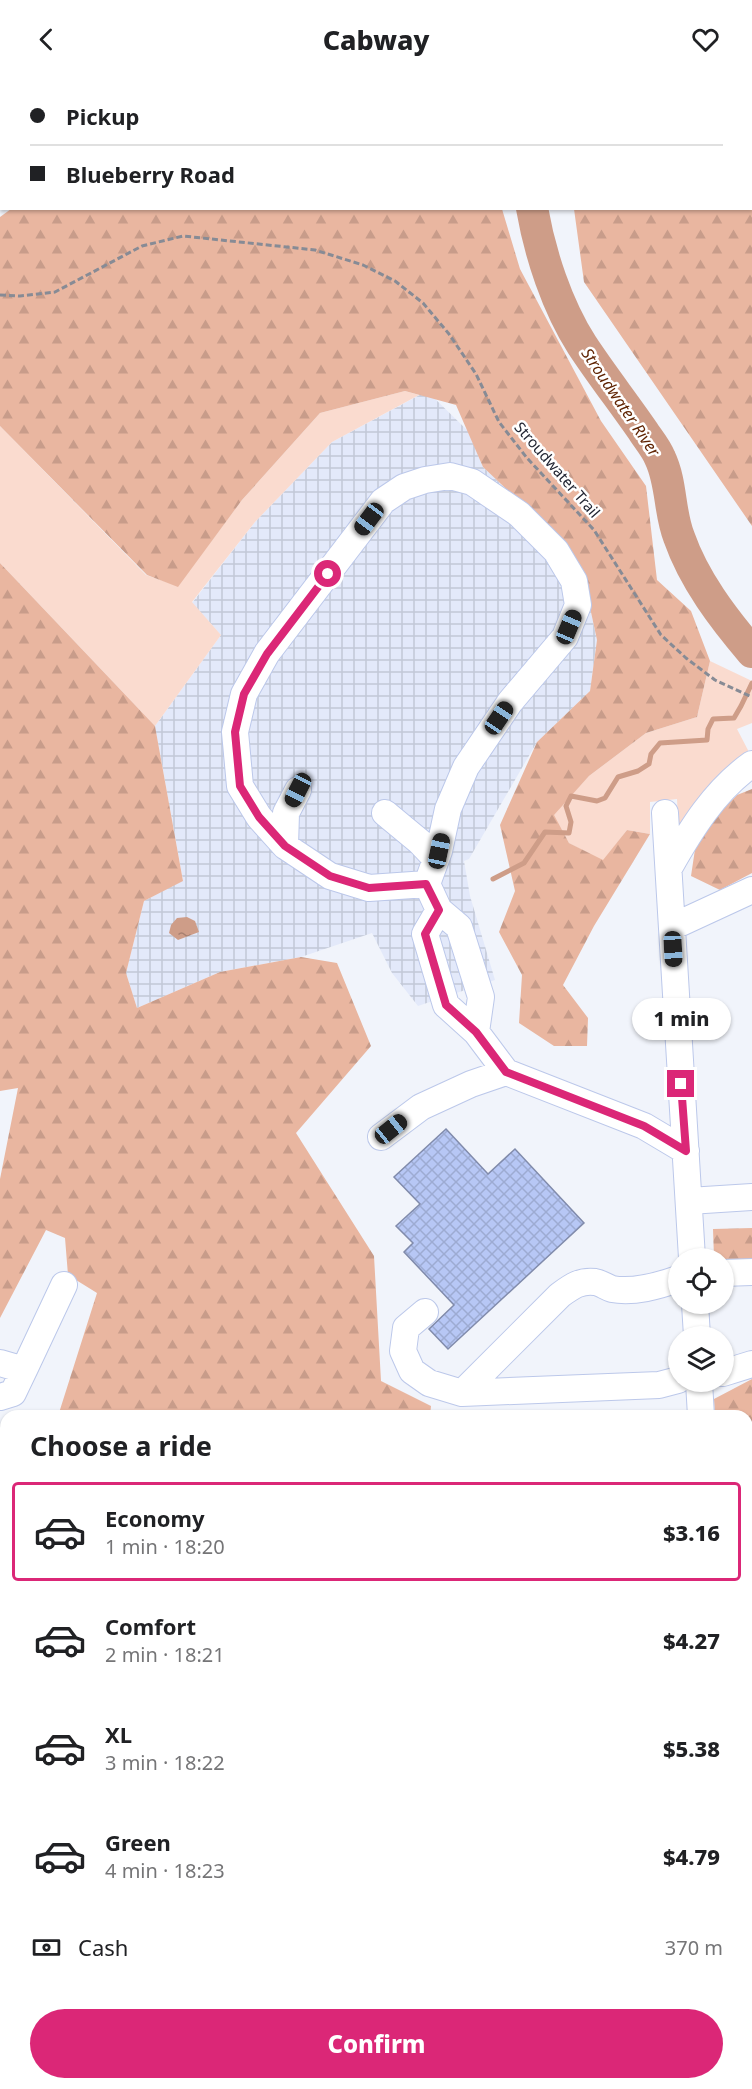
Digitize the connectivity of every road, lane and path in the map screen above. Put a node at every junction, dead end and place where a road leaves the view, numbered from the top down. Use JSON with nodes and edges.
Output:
{"nodes":[{"id":1,"x":0,"y":295,"type":"edge"},
{"id":2,"x":752,"y":697,"type":"edge"},
{"id":3,"x":752,"y":764,"type":"edge"},
{"id":4,"x":298,"y":790,"type":"dead end"},
{"id":5,"x":385,"y":813,"type":"dead end"},
{"id":6,"x":665,"y":813,"type":"dead end"},
{"id":7,"x":285,"y":846,"type":"junction"},
{"id":8,"x":436,"y":859,"type":"junction"},
{"id":9,"x":669,"y":868,"type":"junction"},
{"id":10,"x":426,"y":884,"type":"junction"},
{"id":11,"x":752,"y":891,"type":"edge"},
{"id":12,"x":439,"y":910,"type":"junction"},
{"id":13,"x":672,"y":927,"type":"junction"},
{"id":14,"x":476,"y":1032,"type":"junction"},
{"id":15,"x":506,"y":1072,"type":"junction"},
{"id":16,"x":381,"y":1137,"type":"dead end"},
{"id":17,"x":686,"y":1151,"type":"junction"},
{"id":18,"x":752,"y":1197,"type":"edge"},
{"id":19,"x":689,"y":1201,"type":"junction"},
{"id":20,"x":691,"y":1248,"type":"edge"},
{"id":21,"x":752,"y":1272,"type":"edge"},
{"id":22,"x":734,"y":1273,"type":"edge"},
{"id":23,"x":668,"y":1282,"type":"edge"},
{"id":24,"x":64,"y":1285,"type":"dead end"},
{"id":25,"x":425,"y":1312,"type":"dead end"},
{"id":26,"x":752,"y":1364,"type":"edge"},
{"id":27,"x":12,"y":1366,"type":"edge"},
{"id":28,"x":734,"y":1369,"type":"edge"},
{"id":29,"x":668,"y":1383,"type":"edge"},
{"id":30,"x":700,"y":1392,"type":"edge"},
{"id":31,"x":462,"y":1393,"type":"junction"},
{"id":32,"x":0,"y":1397,"type":"edge"},
{"id":33,"x":701,"y":1410,"type":"edge"}],
"edges":[{"from":1,"to":2,"type":"path","name":"Stroudwater Trail"},
{"from":3,"to":9,"type":"street"},
{"from":4,"to":7,"type":"street"},
{"from":5,"to":8,"type":"street"},
{"from":6,"to":9,"type":"street"},
{"from":7,"to":8,"type":"street"},
{"from":7,"to":10,"type":"street"},
{"from":8,"to":10,"type":"street"},
{"from":9,"to":13,"type":"street"},
{"from":10,"to":12,"type":"street"},
{"from":11,"to":13,"type":"street"},
{"from":12,"to":14,"type":"street"},
{"from":12,"to":14,"type":"street"},
{"from":13,"to":17,"type":"street"},
{"from":14,"to":15,"type":"street"},
{"from":15,"to":16,"type":"street"},
{"from":15,"to":17,"type":"street"},
{"from":17,"to":19,"type":"street"},
{"from":18,"to":19,"type":"street"},
{"from":19,"to":20,"type":"street"},
{"from":21,"to":22,"type":"street"},
{"from":23,"to":31,"type":"street"},
{"from":24,"to":27,"type":"street"},
{"from":25,"to":31,"type":"street"},
{"from":26,"to":28,"type":"street"},
{"from":27,"to":32,"type":"street"},
{"from":29,"to":31,"type":"street"},
{"from":30,"to":33,"type":"street"}]}
